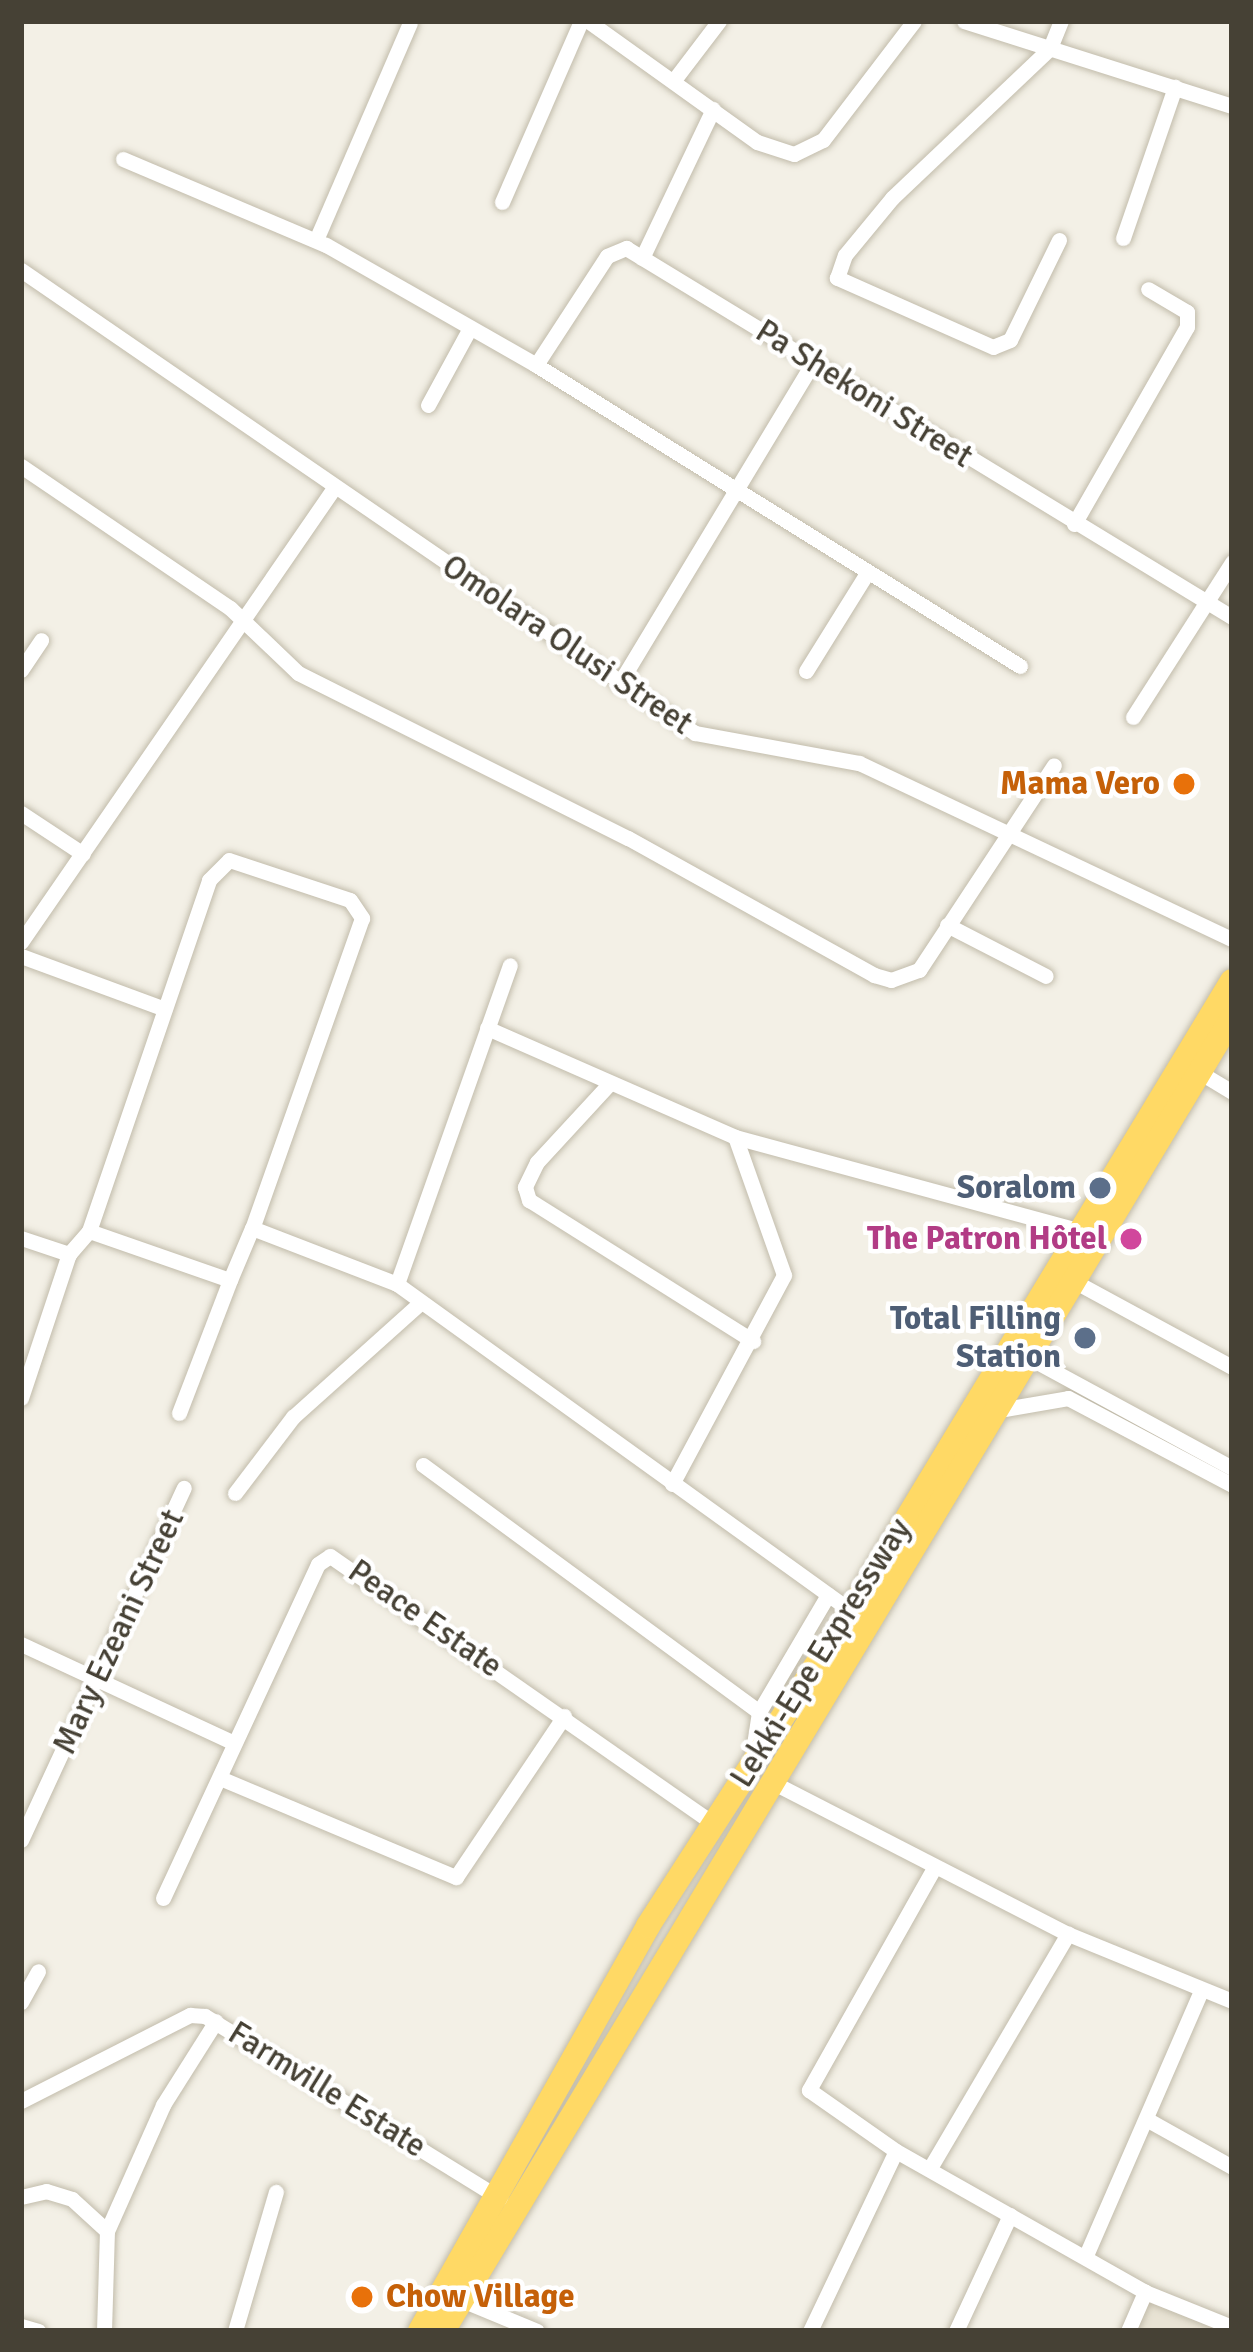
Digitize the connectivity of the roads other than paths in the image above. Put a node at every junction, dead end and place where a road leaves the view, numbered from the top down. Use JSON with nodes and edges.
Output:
{"nodes":[{"id":1,"x":585,"y":21,"type":"edge"},
{"id":2,"x":718,"y":21,"type":"edge"},
{"id":3,"x":914,"y":21,"type":"edge"},
{"id":4,"x":964,"y":21,"type":"edge"},
{"id":5,"x":1061,"y":21,"type":"edge"},
{"id":6,"x":410,"y":23,"type":"edge"},
{"id":7,"x":1050,"y":48,"type":"junction"},
{"id":8,"x":674,"y":80,"type":"junction"},
{"id":9,"x":1175,"y":87,"type":"junction"},
{"id":10,"x":1232,"y":106,"type":"edge"},
{"id":11,"x":713,"y":110,"type":"junction"},
{"id":12,"x":123,"y":159,"type":"dead end"},
{"id":13,"x":502,"y":202,"type":"dead end"},
{"id":14,"x":1123,"y":238,"type":"dead end"},
{"id":15,"x":316,"y":240,"type":"junction"},
{"id":16,"x":1059,"y":240,"type":"dead end"},
{"id":17,"x":642,"y":258,"type":"junction"},
{"id":18,"x":21,"y":270,"type":"edge"},
{"id":19,"x":1148,"y":289,"type":"dead end"},
{"id":20,"x":470,"y":328,"type":"junction"},
{"id":21,"x":812,"y":362,"type":"junction"},
{"id":22,"x":536,"y":365,"type":"junction"},
{"id":23,"x":428,"y":405,"type":"dead end"},
{"id":24,"x":21,"y":466,"type":"edge"},
{"id":25,"x":334,"y":488,"type":"junction"},
{"id":26,"x":734,"y":492,"type":"junction"},
{"id":27,"x":1074,"y":524,"type":"junction"},
{"id":28,"x":1232,"y":562,"type":"edge"},
{"id":29,"x":866,"y":573,"type":"junction"},
{"id":30,"x":1209,"y":603,"type":"junction"},
{"id":31,"x":1232,"y":617,"type":"edge"},
{"id":32,"x":246,"y":622,"type":"junction"},
{"id":33,"x":41,"y":640,"type":"dead end"},
{"id":34,"x":1020,"y":666,"type":"dead end"},
{"id":35,"x":21,"y":670,"type":"edge"},
{"id":36,"x":806,"y":671,"type":"dead end"},
{"id":37,"x":619,"y":684,"type":"junction"},
{"id":38,"x":1133,"y":717,"type":"dead end"},
{"id":39,"x":1054,"y":765,"type":"dead end"},
{"id":40,"x":21,"y":813,"type":"edge"},
{"id":41,"x":1004,"y":832,"type":"junction"},
{"id":42,"x":83,"y":854,"type":"junction"},
{"id":43,"x":947,"y":925,"type":"junction"},
{"id":44,"x":1232,"y":939,"type":"edge"},
{"id":45,"x":21,"y":942,"type":"edge"},
{"id":46,"x":21,"y":956,"type":"edge"},
{"id":47,"x":510,"y":965,"type":"dead end"},
{"id":48,"x":1046,"y":976,"type":"dead end"},
{"id":49,"x":1232,"y":981,"type":"edge"},
{"id":50,"x":165,"y":1009,"type":"junction"},
{"id":51,"x":1232,"y":1018,"type":"edge"},
{"id":52,"x":488,"y":1028,"type":"junction"},
{"id":53,"x":1199,"y":1072,"type":"junction"},
{"id":54,"x":610,"y":1083,"type":"junction"},
{"id":55,"x":1232,"y":1092,"type":"edge"},
{"id":56,"x":735,"y":1137,"type":"junction"},
{"id":57,"x":252,"y":1228,"type":"junction"},
{"id":58,"x":1078,"y":1230,"type":"junction"},
{"id":59,"x":89,"y":1231,"type":"junction"},
{"id":60,"x":21,"y":1238,"type":"edge"},
{"id":61,"x":70,"y":1254,"type":"junction"},
{"id":62,"x":1070,"y":1279,"type":"junction"},
{"id":63,"x":230,"y":1280,"type":"junction"},
{"id":64,"x":398,"y":1284,"type":"junction"},
{"id":65,"x":419,"y":1304,"type":"junction"},
{"id":66,"x":753,"y":1340,"type":"junction"},
{"id":67,"x":1024,"y":1355,"type":"junction"},
{"id":68,"x":1232,"y":1367,"type":"edge"},
{"id":69,"x":21,"y":1398,"type":"edge"},
{"id":70,"x":990,"y":1411,"type":"junction"},
{"id":71,"x":179,"y":1413,"type":"dead end"},
{"id":72,"x":1149,"y":1433,"type":"junction"},
{"id":73,"x":423,"y":1465,"type":"dead end"},
{"id":74,"x":1232,"y":1468,"type":"edge"},
{"id":75,"x":672,"y":1484,"type":"junction"},
{"id":76,"x":1232,"y":1485,"type":"edge"},
{"id":77,"x":184,"y":1488,"type":"dead end"},
{"id":78,"x":235,"y":1493,"type":"dead end"},
{"id":79,"x":828,"y":1594,"type":"junction"},
{"id":80,"x":851,"y":1612,"type":"junction"},
{"id":81,"x":21,"y":1644,"type":"edge"},
{"id":82,"x":99,"y":1676,"type":"junction"},
{"id":83,"x":759,"y":1712,"type":"junction"},
{"id":84,"x":564,"y":1716,"type":"junction"},
{"id":85,"x":234,"y":1743,"type":"junction"},
{"id":86,"x":762,"y":1775,"type":"junction"},
{"id":87,"x":220,"y":1778,"type":"junction"},
{"id":88,"x":714,"y":1824,"type":"junction"},
{"id":89,"x":21,"y":1840,"type":"edge"},
{"id":90,"x":934,"y":1868,"type":"junction"},
{"id":91,"x":164,"y":1898,"type":"dead end"},
{"id":92,"x":1068,"y":1934,"type":"junction"},
{"id":93,"x":637,"y":1946,"type":"junction"},
{"id":94,"x":676,"y":1953,"type":"junction"},
{"id":95,"x":38,"y":1971,"type":"dead end"},
{"id":96,"x":662,"y":1977,"type":"junction"},
{"id":97,"x":1200,"y":1993,"type":"junction"},
{"id":98,"x":1232,"y":2001,"type":"edge"},
{"id":99,"x":21,"y":2002,"type":"edge"},
{"id":100,"x":216,"y":2021,"type":"junction"},
{"id":101,"x":21,"y":2101,"type":"edge"},
{"id":102,"x":1148,"y":2120,"type":"junction"},
{"id":103,"x":896,"y":2151,"type":"junction"},
{"id":104,"x":1232,"y":2167,"type":"edge"},
{"id":105,"x":930,"y":2168,"type":"junction"},
{"id":106,"x":275,"y":2192,"type":"dead end"},
{"id":107,"x":21,"y":2198,"type":"edge"},
{"id":108,"x":500,"y":2198,"type":"junction"},
{"id":109,"x":1010,"y":2215,"type":"junction"},
{"id":110,"x":107,"y":2230,"type":"junction"},
{"id":111,"x":1088,"y":2254,"type":"junction"},
{"id":112,"x":1145,"y":2292,"type":"junction"},
{"id":113,"x":462,"y":2300,"type":"junction"},
{"id":114,"x":21,"y":2326,"type":"edge"},
{"id":115,"x":1232,"y":2327,"type":"edge"},
{"id":116,"x":38,"y":2331,"type":"edge"},
{"id":117,"x":104,"y":2331,"type":"edge"},
{"id":118,"x":236,"y":2331,"type":"edge"},
{"id":119,"x":420,"y":2331,"type":"edge"},
{"id":120,"x":442,"y":2331,"type":"edge"},
{"id":121,"x":536,"y":2331,"type":"edge"},
{"id":122,"x":810,"y":2331,"type":"edge"},
{"id":123,"x":956,"y":2331,"type":"edge"},
{"id":124,"x":1128,"y":2331,"type":"edge"}],
"edges":[{"from":1,"to":8,"type":"street"},
{"from":1,"to":13,"type":"street"},
{"from":2,"to":8,"type":"street"},
{"from":3,"to":11,"type":"street"},
{"from":4,"to":7,"type":"street"},
{"from":5,"to":7,"type":"street"},
{"from":6,"to":15,"type":"street"},
{"from":7,"to":9,"type":"street"},
{"from":7,"to":16,"type":"street"},
{"from":8,"to":11,"type":"street"},
{"from":9,"to":10,"type":"street"},
{"from":9,"to":14,"type":"street"},
{"from":11,"to":17,"type":"street"},
{"from":12,"to":15,"type":"street"},
{"from":15,"to":20,"type":"street"},
{"from":17,"to":21,"type":"street","name":"Pa Shekoni Street"},
{"from":17,"to":22,"type":"street"},
{"from":18,"to":25,"type":"street","name":"Omolara Olusi Street"},
{"from":19,"to":27,"type":"street"},
{"from":20,"to":22,"type":"street"},
{"from":20,"to":23,"type":"street"},
{"from":21,"to":26,"type":"street"},
{"from":21,"to":27,"type":"street","name":"Pa Shekoni Street"},
{"from":22,"to":26,"type":"street"},
{"from":24,"to":32,"type":"street"},
{"from":25,"to":32,"type":"street"},
{"from":25,"to":37,"type":"street","name":"Omolara Olusi Street"},
{"from":26,"to":29,"type":"street"},
{"from":26,"to":37,"type":"street"},
{"from":27,"to":30,"type":"street","name":"Pa Shekoni Street"},
{"from":28,"to":30,"type":"street"},
{"from":29,"to":34,"type":"street"},
{"from":29,"to":36,"type":"street"},
{"from":30,"to":31,"type":"street","name":"Pa Shekoni Street"},
{"from":30,"to":38,"type":"street"},
{"from":32,"to":42,"type":"street"},
{"from":32,"to":43,"type":"street"},
{"from":33,"to":35,"type":"street"},
{"from":37,"to":41,"type":"street","name":"Omolara Olusi Street"},
{"from":39,"to":41,"type":"street"},
{"from":40,"to":42,"type":"street"},
{"from":41,"to":43,"type":"street"},
{"from":41,"to":44,"type":"street","name":"Omolara Olusi Street"},
{"from":42,"to":45,"type":"street"},
{"from":43,"to":48,"type":"street"},
{"from":46,"to":50,"type":"street"},
{"from":47,"to":52,"type":"street"},
{"from":49,"to":58,"type":"highway","name":"Lekki-Epe Expressway"},
{"from":50,"to":57,"type":"street"},
{"from":50,"to":59,"type":"street"},
{"from":51,"to":53,"type":"highway","name":"Lekki-Epe Expressway"},
{"from":52,"to":54,"type":"street"},
{"from":52,"to":64,"type":"street"},
{"from":53,"to":55,"type":"street"},
{"from":53,"to":62,"type":"highway","name":"Lekki-Epe Expressway"},
{"from":54,"to":56,"type":"street"},
{"from":54,"to":66,"type":"street"},
{"from":56,"to":58,"type":"street"},
{"from":56,"to":66,"type":"street"},
{"from":57,"to":63,"type":"street"},
{"from":57,"to":64,"type":"street"},
{"from":58,"to":80,"type":"highway","name":"Lekki-Epe Expressway"},
{"from":59,"to":61,"type":"street"},
{"from":59,"to":63,"type":"street"},
{"from":60,"to":61,"type":"street"},
{"from":61,"to":69,"type":"street"},
{"from":62,"to":67,"type":"highway","name":"Lekki-Epe Expressway"},
{"from":62,"to":68,"type":"street"},
{"from":63,"to":71,"type":"street"},
{"from":64,"to":65,"type":"street"},
{"from":65,"to":75,"type":"street"},
{"from":65,"to":78,"type":"street"},
{"from":66,"to":75,"type":"street"},
{"from":67,"to":70,"type":"highway","name":"Lekki-Epe Expressway"},
{"from":67,"to":72,"type":"street"},
{"from":70,"to":72,"type":"street"},
{"from":70,"to":86,"type":"highway","name":"Lekki-Epe Expressway"},
{"from":72,"to":74,"type":"street"},
{"from":72,"to":76,"type":"street"},
{"from":73,"to":83,"type":"street"},
{"from":75,"to":79,"type":"street"},
{"from":77,"to":82,"type":"street","name":"Mary Ezeani Street"},
{"from":79,"to":80,"type":"street"},
{"from":79,"to":83,"type":"street"},
{"from":80,"to":86,"type":"highway","name":"Lekki-Epe Expressway"},
{"from":81,"to":82,"type":"street"},
{"from":82,"to":85,"type":"street"},
{"from":82,"to":89,"type":"street","name":"Mary Ezeani Street"},
{"from":83,"to":86,"type":"street"},
{"from":84,"to":85,"type":"street","name":"Peace Estate"},
{"from":84,"to":87,"type":"street"},
{"from":84,"to":88,"type":"street","name":"Peace Estate"},
{"from":85,"to":87,"type":"street","name":"Peace Estate"},
{"from":86,"to":88,"type":"highway","name":"Lekki-Epe Expressway"},
{"from":86,"to":90,"type":"street"},
{"from":86,"to":94,"type":"highway","name":"Lekki-Epe Expressway"},
{"from":87,"to":91,"type":"street","name":"Peace Estate"},
{"from":88,"to":93,"type":"highway","name":"Lekki-Epe Expressway"},
{"from":90,"to":92,"type":"street"},
{"from":90,"to":103,"type":"street"},
{"from":92,"to":97,"type":"street"},
{"from":92,"to":105,"type":"street"},
{"from":93,"to":94,"type":"highway"},
{"from":93,"to":96,"type":"highway"},
{"from":93,"to":108,"type":"highway","name":"Lekki-Epe Expressway"},
{"from":94,"to":96,"type":"highway","name":"Lekki-Epe Expressway"},
{"from":95,"to":99,"type":"street"},
{"from":96,"to":113,"type":"highway","name":"Lekki-Epe Expressway"},
{"from":97,"to":98,"type":"street"},
{"from":97,"to":102,"type":"street"},
{"from":100,"to":101,"type":"street","name":"Farmville Estate"},
{"from":100,"to":108,"type":"street","name":"Farmville Estate"},
{"from":100,"to":110,"type":"street"},
{"from":102,"to":104,"type":"street"},
{"from":102,"to":111,"type":"street"},
{"from":103,"to":105,"type":"street"},
{"from":103,"to":122,"type":"street"},
{"from":105,"to":109,"type":"street"},
{"from":106,"to":118,"type":"street"},
{"from":107,"to":110,"type":"street"},
{"from":108,"to":119,"type":"highway","name":"Lekki-Epe Expressway"},
{"from":109,"to":111,"type":"street"},
{"from":109,"to":123,"type":"street"},
{"from":110,"to":117,"type":"street"},
{"from":111,"to":112,"type":"street"},
{"from":112,"to":115,"type":"street"},
{"from":112,"to":124,"type":"street"},
{"from":113,"to":120,"type":"highway","name":"Lekki-Epe Expressway"},
{"from":113,"to":121,"type":"street"},
{"from":114,"to":116,"type":"street"}]}
